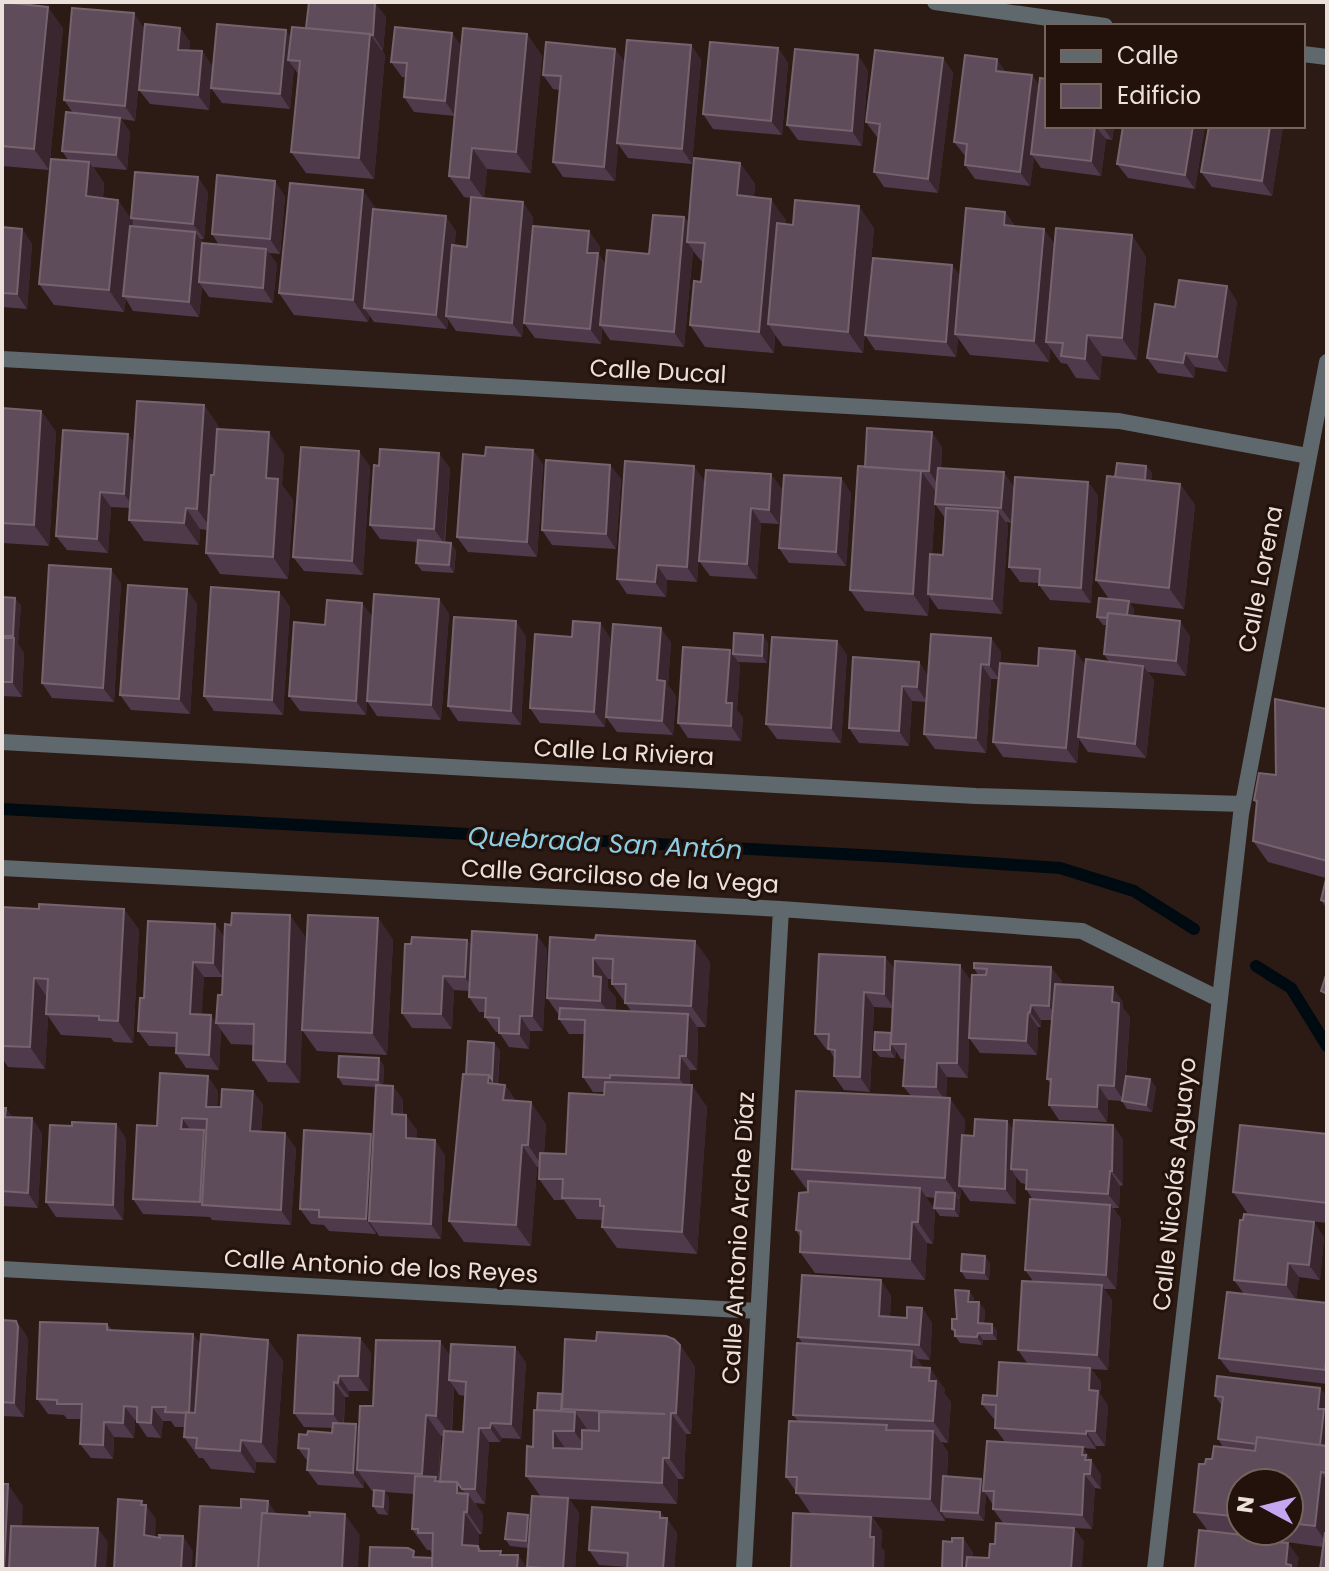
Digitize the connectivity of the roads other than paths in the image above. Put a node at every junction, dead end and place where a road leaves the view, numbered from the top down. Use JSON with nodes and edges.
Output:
{"nodes":[{"id":1,"x":935,"y":2,"type":"edge"},
{"id":2,"x":1091,"y":24,"type":"edge"},
{"id":3,"x":1305,"y":54,"type":"edge"},
{"id":4,"x":1327,"y":57,"type":"edge"},
{"id":5,"x":2,"y":359,"type":"edge"},
{"id":6,"x":1327,"y":362,"type":"edge"},
{"id":7,"x":1308,"y":456,"type":"junction"},
{"id":8,"x":2,"y":742,"type":"edge"},
{"id":9,"x":1243,"y":804,"type":"junction"},
{"id":10,"x":2,"y":868,"type":"edge"},
{"id":11,"x":781,"y":909,"type":"junction"},
{"id":12,"x":1219,"y":999,"type":"junction"},
{"id":13,"x":2,"y":1269,"type":"edge"},
{"id":14,"x":758,"y":1311,"type":"junction"},
{"id":15,"x":744,"y":1569,"type":"edge"},
{"id":16,"x":1155,"y":1569,"type":"edge"}],
"edges":[{"from":1,"to":2,"type":"street"},
{"from":3,"to":4,"type":"street"},
{"from":5,"to":7,"type":"street","name":"Calle Ducal"},
{"from":6,"to":7,"type":"street","name":"Calle Lorena"},
{"from":7,"to":9,"type":"street","name":"Calle Lorena"},
{"from":8,"to":9,"type":"street","name":"Calle La Riviera"},
{"from":9,"to":12,"type":"street","name":"Calle Nicolás Aguayo"},
{"from":10,"to":11,"type":"street","name":"Calle Garcilaso de la Vega"},
{"from":11,"to":12,"type":"street","name":"Calle Garcilaso de la Vega"},
{"from":11,"to":14,"type":"street","name":"Calle Antonio Arche Díaz"},
{"from":12,"to":16,"type":"street","name":"Calle Nicolás Aguayo"},
{"from":13,"to":14,"type":"street","name":"Calle Antonio de los Reyes"},
{"from":14,"to":15,"type":"street","name":"Calle Antonio Arche Díaz"}]}
